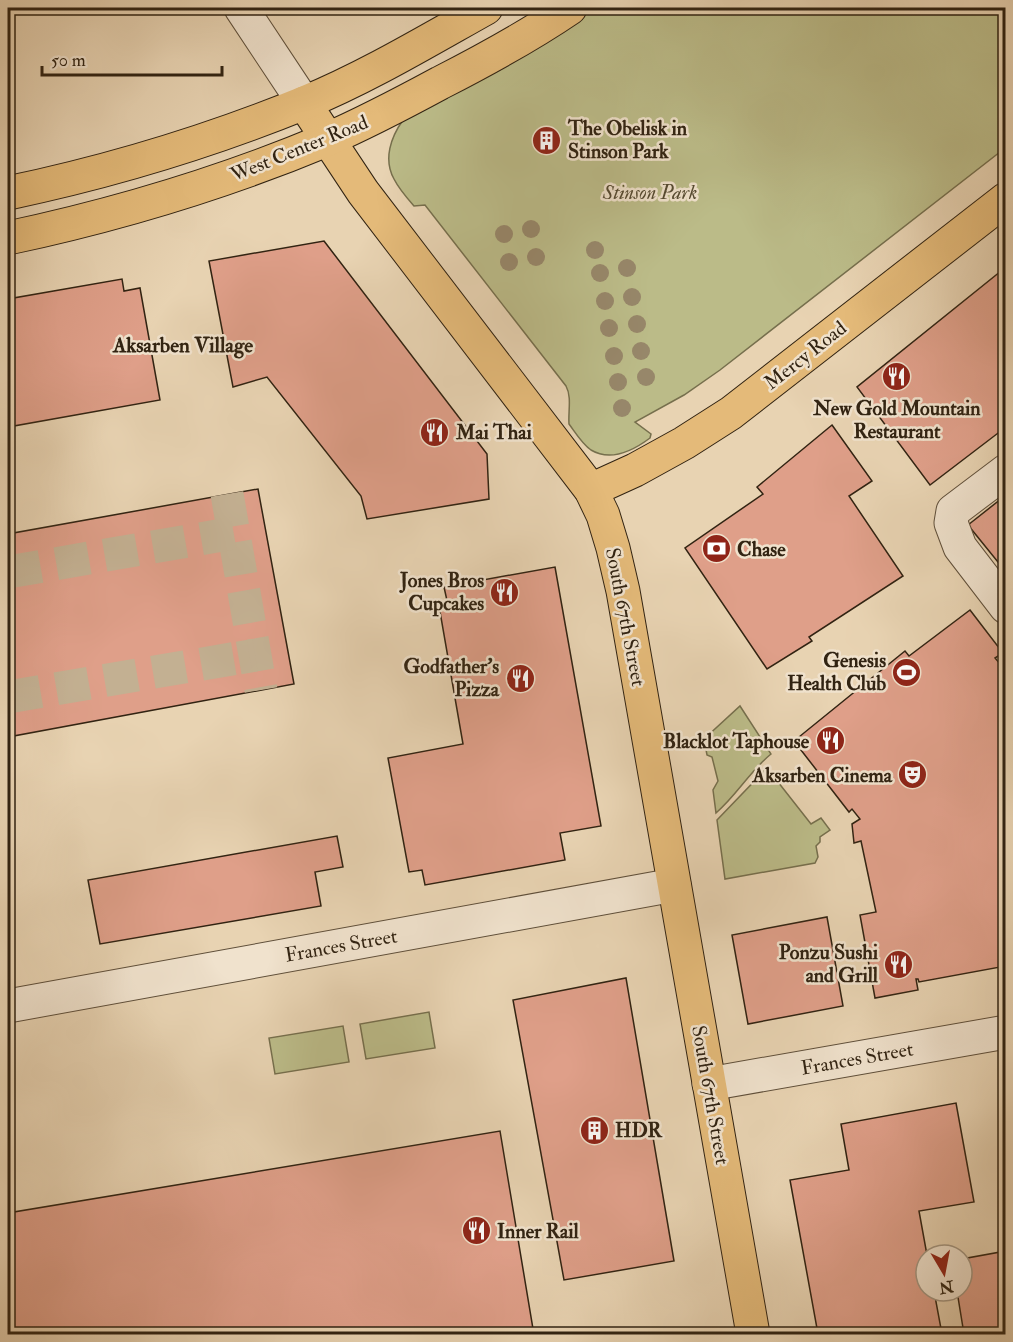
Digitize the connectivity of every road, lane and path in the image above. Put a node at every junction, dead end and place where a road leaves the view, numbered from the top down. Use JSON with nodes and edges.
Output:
{"nodes":[{"id":1,"x":241,"y":8,"type":"edge"},
{"id":2,"x":486,"y":8,"type":"edge"},
{"id":3,"x":570,"y":8,"type":"edge"},
{"id":4,"x":304,"y":103,"type":"junction"},
{"id":5,"x":328,"y":139,"type":"junction"},
{"id":6,"x":8,"y":193,"type":"edge"},
{"id":7,"x":1005,"y":199,"type":"edge"},
{"id":8,"x":8,"y":238,"type":"edge"},
{"id":9,"x":1005,"y":471,"type":"edge"},
{"id":10,"x":591,"y":490,"type":"junction"},
{"id":11,"x":1005,"y":607,"type":"edge"},
{"id":12,"x":674,"y":885,"type":"junction"},
{"id":13,"x":8,"y":1006,"type":"edge"},
{"id":14,"x":1005,"y":1032,"type":"edge"},
{"id":15,"x":709,"y":1084,"type":"junction"},
{"id":16,"x":753,"y":1335,"type":"edge"}],
"edges":[{"from":1,"to":4,"type":"street","name":"South 67th Street"},
{"from":2,"to":4,"type":"main road","name":"West Center Road"},
{"from":3,"to":5,"type":"main road","name":"West Center Road"},
{"from":4,"to":5,"type":"main road","name":"South 67th Street"},
{"from":4,"to":6,"type":"main road","name":"West Center Road"},
{"from":5,"to":8,"type":"main road","name":"West Center Road"},
{"from":5,"to":10,"type":"main road","name":"South 67th Street"},
{"from":7,"to":10,"type":"main road","name":"Mercy Road"},
{"from":9,"to":11,"type":"street"},
{"from":10,"to":12,"type":"main road","name":"South 67th Street"},
{"from":12,"to":13,"type":"street","name":"Frances Street"},
{"from":12,"to":15,"type":"main road","name":"South 67th Street"},
{"from":14,"to":15,"type":"street","name":"Frances Street"},
{"from":15,"to":16,"type":"main road","name":"South 67th Street"}]}
